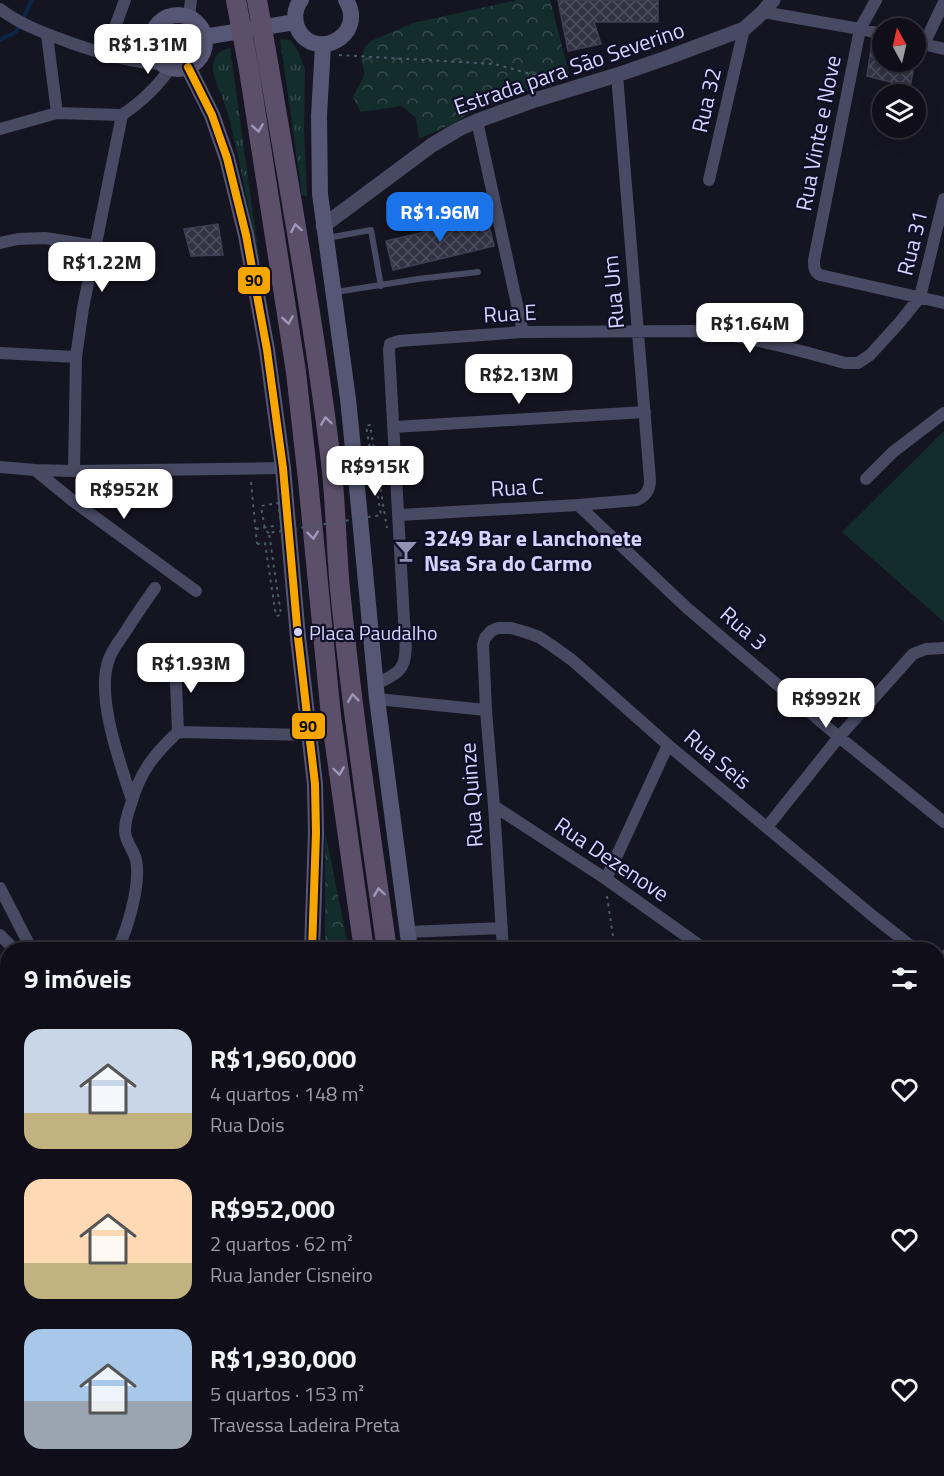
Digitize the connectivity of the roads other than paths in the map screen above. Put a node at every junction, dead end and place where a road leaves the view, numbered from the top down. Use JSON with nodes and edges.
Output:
{"nodes":[{"id":1,"x":125,"y":0,"type":"edge"},
{"id":2,"x":190,"y":0,"type":"edge"},
{"id":3,"x":236,"y":0,"type":"edge"},
{"id":4,"x":257,"y":0,"type":"edge"},
{"id":5,"x":301,"y":0,"type":"edge"},
{"id":6,"x":346,"y":0,"type":"edge"},
{"id":7,"x":876,"y":0,"type":"edge"},
{"id":8,"x":944,"y":2,"type":"edge"},
{"id":9,"x":768,"y":6,"type":"edge"},
{"id":10,"x":0,"y":9,"type":"edge"},
{"id":11,"x":189,"y":17,"type":"junction"},
{"id":12,"x":296,"y":22,"type":"junction"},
{"id":13,"x":116,"y":27,"type":"dead end"},
{"id":14,"x":860,"y":28,"type":"junction"},
{"id":15,"x":744,"y":29,"type":"junction"},
{"id":16,"x":872,"y":31,"type":"edge"},
{"id":17,"x":926,"y":32,"type":"edge"},
{"id":18,"x":47,"y":35,"type":"junction"},
{"id":19,"x":204,"y":37,"type":"junction"},
{"id":20,"x":926,"y":45,"type":"edge"},
{"id":21,"x":322,"y":49,"type":"junction"},
{"id":22,"x":944,"y":49,"type":"edge"},
{"id":23,"x":166,"y":66,"type":"junction"},
{"id":24,"x":188,"y":67,"type":"junction"},
{"id":25,"x":617,"y":75,"type":"junction"},
{"id":26,"x":57,"y":113,"type":"junction"},
{"id":27,"x":122,"y":115,"type":"junction"},
{"id":28,"x":477,"y":121,"type":"junction"},
{"id":29,"x":0,"y":129,"type":"edge"},
{"id":30,"x":709,"y":180,"type":"dead end"},
{"id":31,"x":944,"y":199,"type":"edge"},
{"id":32,"x":324,"y":232,"type":"junction"},
{"id":33,"x":0,"y":243,"type":"edge"},
{"id":34,"x":96,"y":246,"type":"junction"},
{"id":35,"x":478,"y":272,"type":"dead end"},
{"id":36,"x":381,"y":286,"type":"junction"},
{"id":37,"x":333,"y":293,"type":"junction"},
{"id":38,"x":920,"y":297,"type":"junction"},
{"id":39,"x":944,"y":303,"type":"edge"},
{"id":40,"x":523,"y":332,"type":"junction"},
{"id":41,"x":638,"y":332,"type":"junction"},
{"id":42,"x":0,"y":353,"type":"edge"},
{"id":43,"x":76,"y":357,"type":"junction"},
{"id":44,"x":645,"y":412,"type":"junction"},
{"id":45,"x":944,"y":413,"type":"edge"},
{"id":46,"x":394,"y":427,"type":"junction"},
{"id":47,"x":0,"y":467,"type":"edge"},
{"id":48,"x":283,"y":468,"type":"junction"},
{"id":49,"x":34,"y":470,"type":"junction"},
{"id":50,"x":74,"y":471,"type":"junction"},
{"id":51,"x":866,"y":479,"type":"dead end"},
{"id":52,"x":637,"y":500,"type":"joint"},
{"id":53,"x":578,"y":505,"type":"junction"},
{"id":54,"x":399,"y":515,"type":"junction"},
{"id":55,"x":155,"y":588,"type":"dead end"},
{"id":56,"x":196,"y":591,"type":"dead end"},
{"id":57,"x":485,"y":638,"type":"joint"},
{"id":58,"x":944,"y":648,"type":"edge"},
{"id":59,"x":175,"y":658,"type":"dead end"},
{"id":60,"x":376,"y":692,"type":"junction"},
{"id":61,"x":486,"y":710,"type":"junction"},
{"id":62,"x":178,"y":732,"type":"junction"},
{"id":63,"x":310,"y":735,"type":"junction"},
{"id":64,"x":839,"y":737,"type":"junction"},
{"id":65,"x":668,"y":745,"type":"junction"},
{"id":66,"x":132,"y":800,"type":"junction"},
{"id":67,"x":494,"y":806,"type":"junction"},
{"id":68,"x":944,"y":822,"type":"edge"},
{"id":69,"x":767,"y":827,"type":"junction"},
{"id":70,"x":606,"y":879,"type":"junction"},
{"id":71,"x":0,"y":888,"type":"edge"},
{"id":72,"x":502,"y":928,"type":"junction"},
{"id":73,"x":408,"y":932,"type":"junction"},
{"id":74,"x":28,"y":942,"type":"edge"},
{"id":75,"x":120,"y":942,"type":"edge"},
{"id":76,"x":312,"y":942,"type":"edge"},
{"id":77,"x":363,"y":942,"type":"edge"},
{"id":78,"x":386,"y":942,"type":"edge"},
{"id":79,"x":409,"y":942,"type":"edge"},
{"id":80,"x":503,"y":942,"type":"edge"},
{"id":81,"x":695,"y":942,"type":"edge"},
{"id":82,"x":906,"y":942,"type":"edge"}],
"edges":[{"from":1,"to":13,"type":"street"},
{"from":2,"to":11,"type":"street"},
{"from":3,"to":77,"type":"highway","one_way":true,"bridge":true},
{"from":78,"to":4,"type":"highway","one_way":true,"bridge":true},
{"from":5,"to":12,"type":"main road"},
{"from":6,"to":21,"type":"main road"},
{"from":7,"to":14,"type":"street","name":"Rua Vinte e Nove"},
{"from":8,"to":17,"type":"street"},
{"from":9,"to":14,"type":"street"},
{"from":9,"to":15,"type":"street","name":"Estrada para São Severino"},
{"from":10,"to":18,"type":"street"},
{"from":11,"to":19,"type":"main road"},
{"from":11,"to":23,"type":"main road"},
{"from":12,"to":19,"type":"main road"},
{"from":12,"to":21,"type":"main road"},
{"from":14,"to":16,"type":"street"},
{"from":14,"to":38,"type":"street","name":"Rua Vinte e Nove"},
{"from":15,"to":25,"type":"street","name":"Estrada para São Severino"},
{"from":15,"to":30,"type":"street","name":"Rua 32"},
{"from":18,"to":23,"type":"street"},
{"from":18,"to":26,"type":"street"},
{"from":19,"to":24,"type":"main road"},
{"from":20,"to":22,"type":"street"},
{"from":21,"to":32,"type":"main road"},
{"from":23,"to":24,"type":"main road"},
{"from":23,"to":27,"type":"street"},
{"from":24,"to":48,"type":"main road"},
{"from":25,"to":28,"type":"street","name":"Estrada para São Severino"},
{"from":25,"to":41,"type":"street","name":"Rua Um"},
{"from":26,"to":27,"type":"street"},
{"from":26,"to":29,"type":"street"},
{"from":27,"to":34,"type":"street"},
{"from":28,"to":32,"type":"street","name":"Estrada para São Severino"},
{"from":28,"to":40,"type":"street"},
{"from":31,"to":38,"type":"street","name":"Rua 31"},
{"from":32,"to":36,"type":"lane"},
{"from":32,"to":37,"type":"main road"},
{"from":33,"to":34,"type":"street"},
{"from":34,"to":43,"type":"street"},
{"from":35,"to":36,"type":"lane"},
{"from":36,"to":37,"type":"lane"},
{"from":37,"to":60,"type":"main road"},
{"from":38,"to":39,"type":"street"},
{"from":38,"to":41,"type":"street","name":"Rua E"},
{"from":40,"to":41,"type":"street","name":"Rua E"},
{"from":40,"to":46,"type":"street","name":"Rua E"},
{"from":41,"to":44,"type":"street","name":"Rua Um"},
{"from":42,"to":43,"type":"street"},
{"from":43,"to":50,"type":"street"},
{"from":44,"to":46,"type":"street"},
{"from":44,"to":52,"type":"street","name":"Rua Um"},
{"from":45,"to":51,"type":"street"},
{"from":46,"to":54,"type":"street"},
{"from":47,"to":49,"type":"street"},
{"from":48,"to":50,"type":"street"},
{"from":48,"to":63,"type":"main road"},
{"from":49,"to":50,"type":"street"},
{"from":49,"to":56,"type":"street"},
{"from":52,"to":53,"type":"street","name":"Rua C"},
{"from":53,"to":54,"type":"street","name":"Rua C"},
{"from":53,"to":64,"type":"street","name":"Rua 3"},
{"from":54,"to":60,"type":"street"},
{"from":55,"to":66,"type":"street"},
{"from":57,"to":61,"type":"street","name":"Rua Quinze"},
{"from":57,"to":65,"type":"street","name":"Rua Seis"},
{"from":58,"to":64,"type":"street"},
{"from":59,"to":62,"type":"street"},
{"from":60,"to":61,"type":"street"},
{"from":60,"to":73,"type":"main road"},
{"from":61,"to":67,"type":"street","name":"Rua Quinze"},
{"from":62,"to":63,"type":"street"},
{"from":62,"to":66,"type":"street"},
{"from":63,"to":76,"type":"main road"},
{"from":64,"to":68,"type":"street","name":"Rua 3"},
{"from":64,"to":69,"type":"street"},
{"from":65,"to":69,"type":"street","name":"Rua Seis"},
{"from":65,"to":70,"type":"street"},
{"from":66,"to":75,"type":"street"},
{"from":67,"to":70,"type":"street","name":"Rua Dezenove"},
{"from":67,"to":72,"type":"street","name":"Rua Quinze"},
{"from":69,"to":82,"type":"street","name":"Rua Seis"},
{"from":70,"to":81,"type":"street","name":"Rua Dezenove"},
{"from":71,"to":74,"type":"street"},
{"from":72,"to":73,"type":"street"},
{"from":72,"to":80,"type":"street","name":"Rua Quinze"},
{"from":73,"to":79,"type":"main road"}]}
